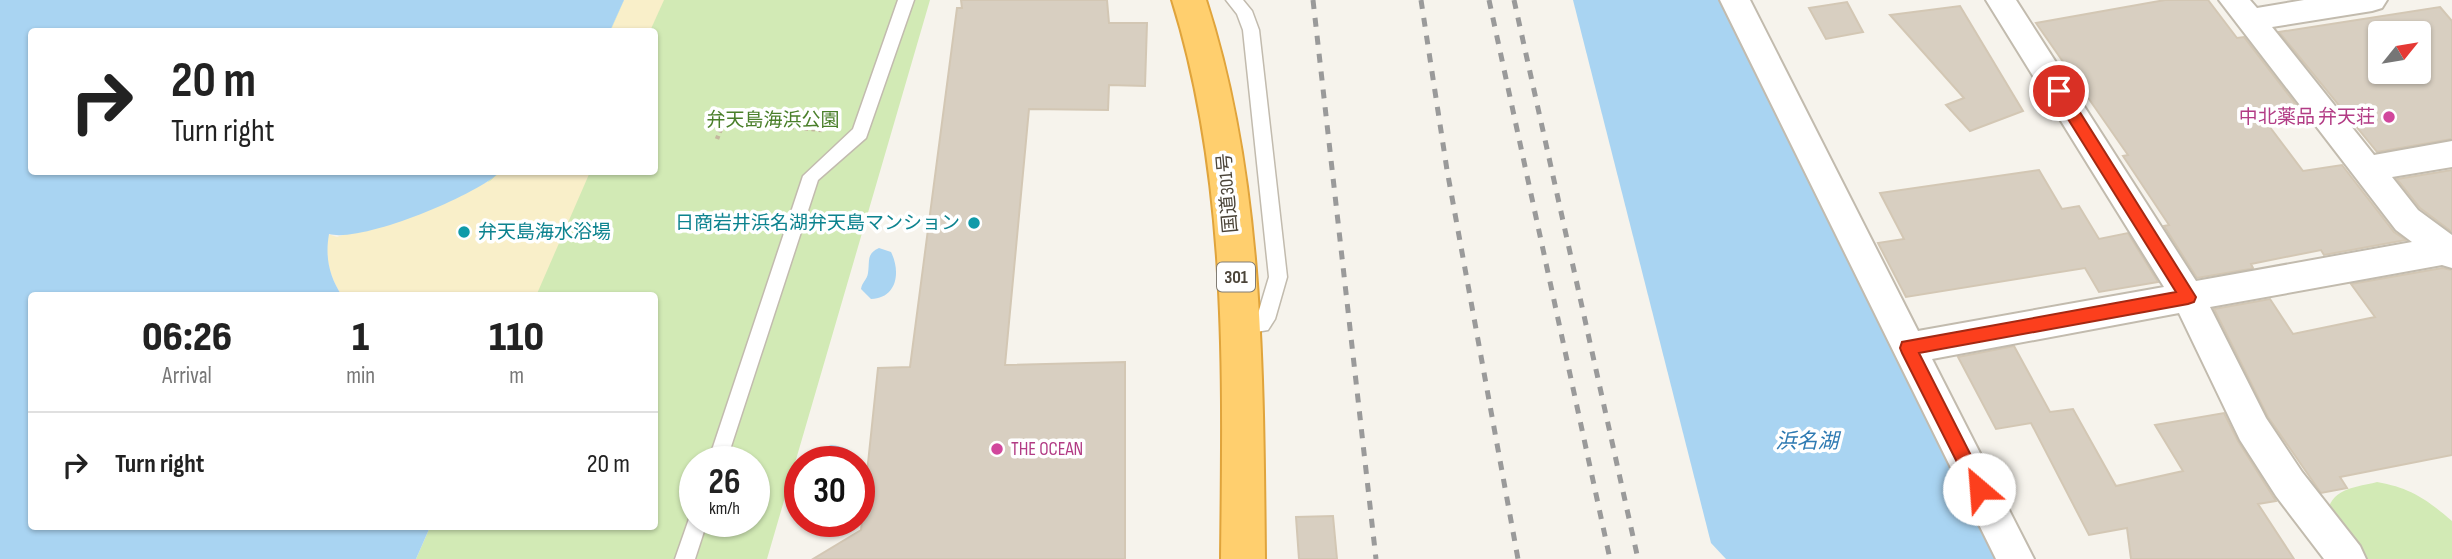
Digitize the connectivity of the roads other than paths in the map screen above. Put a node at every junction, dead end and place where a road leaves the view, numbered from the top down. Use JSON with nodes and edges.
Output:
{"nodes":[{"id":1,"x":906,"y":0,"type":"edge"},
{"id":2,"x":1189,"y":0,"type":"edge"},
{"id":3,"x":1234,"y":0,"type":"edge"},
{"id":4,"x":2001,"y":0,"type":"edge"},
{"id":5,"x":2372,"y":0,"type":"edge"},
{"id":6,"x":1743,"y":1,"type":"edge"},
{"id":7,"x":2242,"y":10,"type":"edge"},
{"id":8,"x":2452,"y":154,"type":"edge"},
{"id":9,"x":2366,"y":169,"type":"junction"},
{"id":10,"x":2449,"y":252,"type":"edge"},
{"id":11,"x":2188,"y":297,"type":"junction"},
{"id":12,"x":1239,"y":327,"type":"junction"},
{"id":13,"x":1908,"y":348,"type":"junction"},
{"id":14,"x":722,"y":446,"type":"edge"},
{"id":15,"x":692,"y":537,"type":"edge"},
{"id":16,"x":685,"y":559,"type":"edge"},
{"id":17,"x":1243,"y":559,"type":"edge"},
{"id":18,"x":2015,"y":559,"type":"edge"},
{"id":19,"x":2347,"y":559,"type":"edge"}],
"edges":[{"from":1,"to":14,"type":"lane"},
{"from":2,"to":12,"type":"highway","name":"国道301号","number":"301"},
{"from":3,"to":12,"type":"lane"},
{"from":4,"to":11,"type":"street"},
{"from":5,"to":7,"type":"street"},
{"from":6,"to":13,"type":"street"},
{"from":7,"to":9,"type":"street"},
{"from":8,"to":9,"type":"street"},
{"from":9,"to":10,"type":"street"},
{"from":10,"to":11,"type":"street"},
{"from":11,"to":13,"type":"street"},
{"from":11,"to":19,"type":"street"},
{"from":12,"to":17,"type":"highway","name":"国道301号","number":"301"},
{"from":13,"to":18,"type":"street"},
{"from":15,"to":16,"type":"lane"}]}
